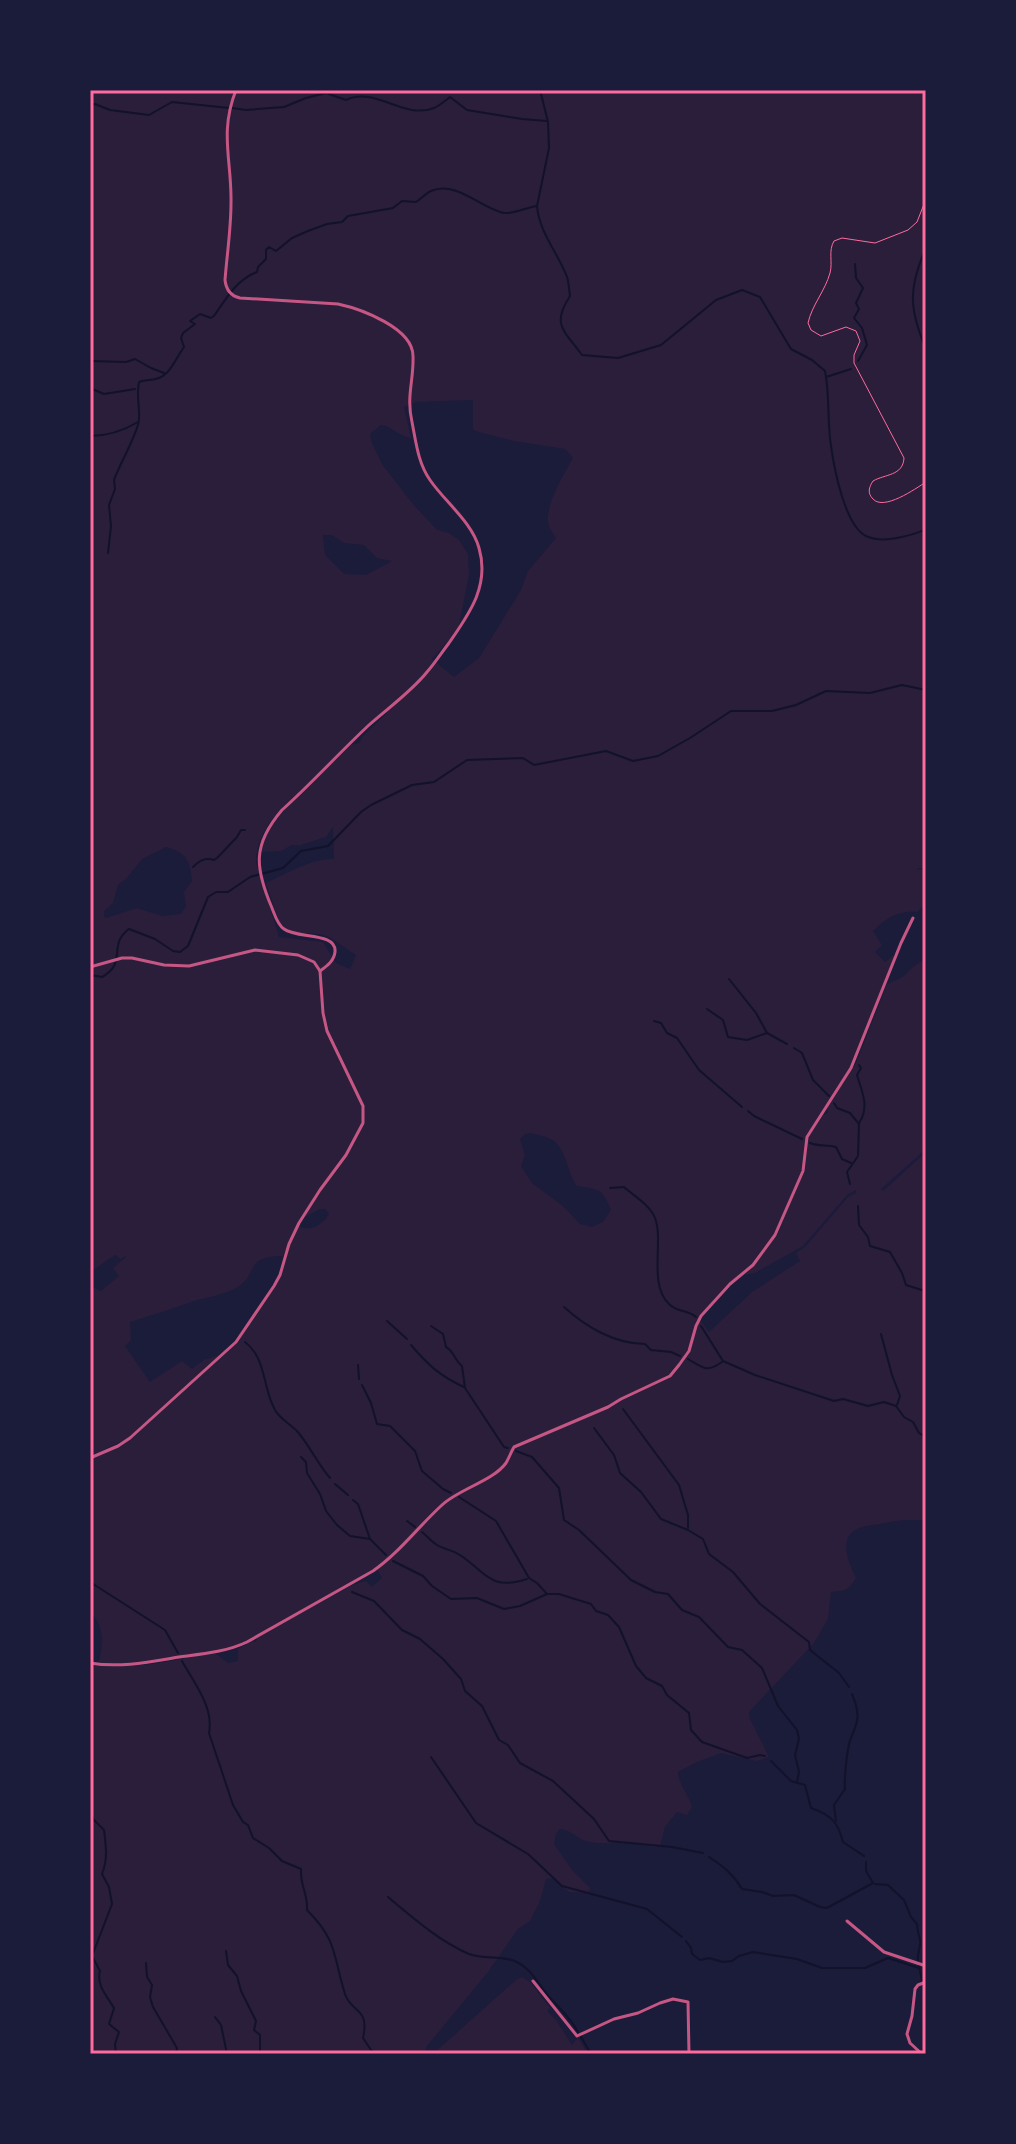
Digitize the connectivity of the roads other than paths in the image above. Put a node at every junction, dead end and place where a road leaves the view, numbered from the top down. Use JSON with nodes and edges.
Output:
{"nodes":[{"id":1,"x":236,"y":90,"type":"edge"},
{"id":2,"x":913,"y":918,"type":"dead end"},
{"id":3,"x":90,"y":967,"type":"edge"},
{"id":4,"x":320,"y":971,"type":"junction"},
{"id":5,"x":90,"y":1458,"type":"edge"},
{"id":6,"x":90,"y":1663,"type":"edge"},
{"id":7,"x":847,"y":1921,"type":"dead end"},
{"id":8,"x":926,"y":1966,"type":"edge"},
{"id":9,"x":533,"y":1981,"type":"dead end"},
{"id":10,"x":926,"y":1982,"type":"edge"},
{"id":11,"x":689,"y":2054,"type":"edge"},
{"id":12,"x":922,"y":2054,"type":"edge"}],
"edges":[{"from":1,"to":4,"type":"street"},
{"from":2,"to":6,"type":"street"},
{"from":3,"to":4,"type":"street"},
{"from":4,"to":5,"type":"street"},
{"from":7,"to":8,"type":"street"},
{"from":9,"to":11,"type":"street"},
{"from":10,"to":12,"type":"street"}]}
